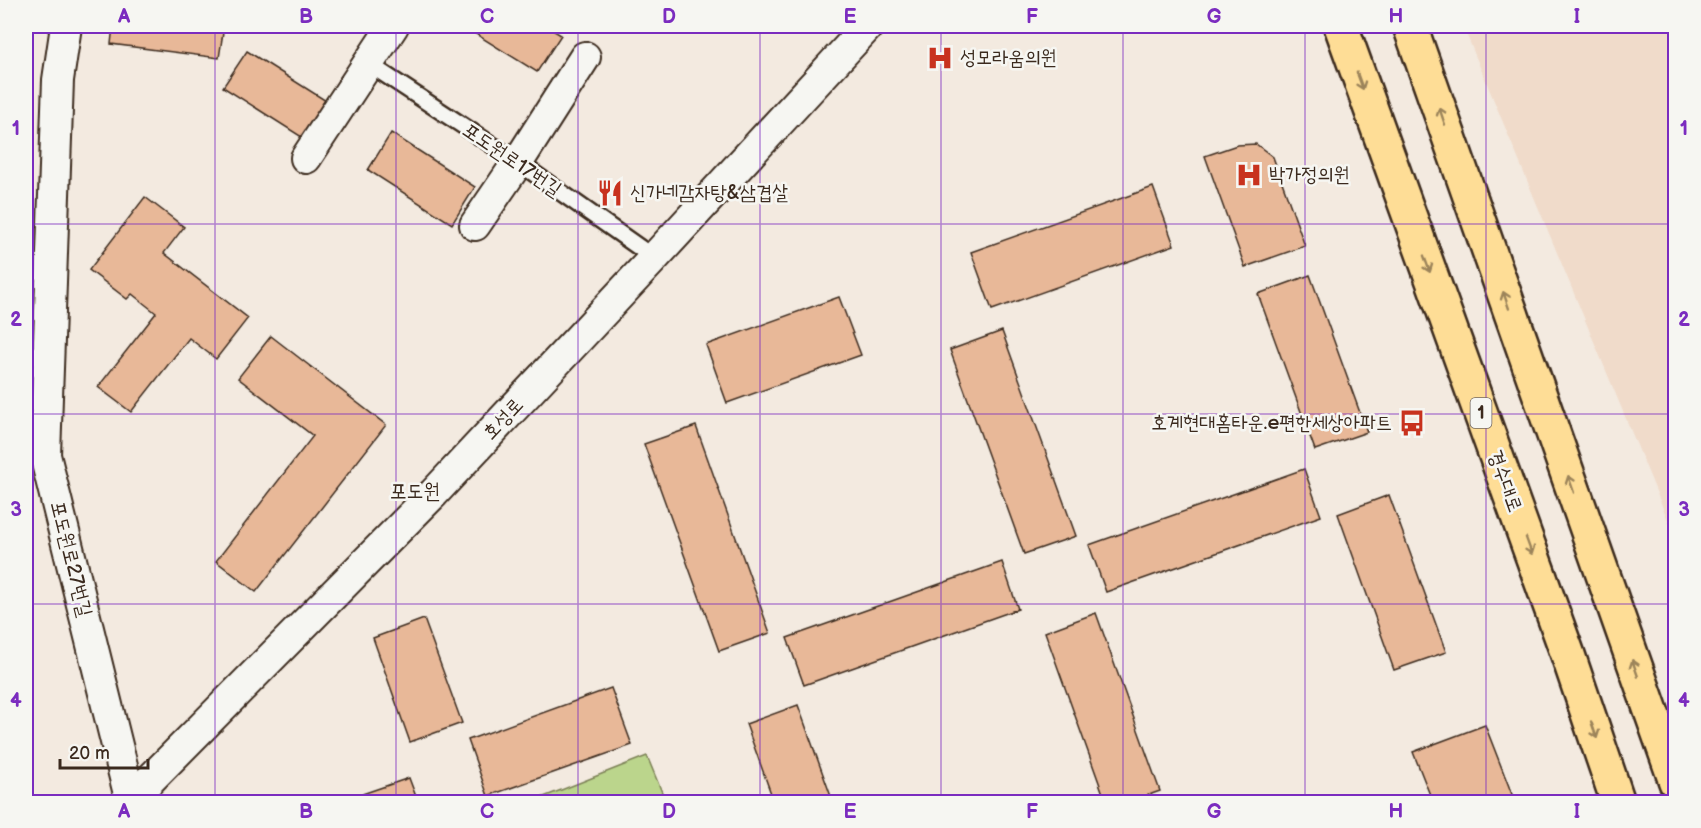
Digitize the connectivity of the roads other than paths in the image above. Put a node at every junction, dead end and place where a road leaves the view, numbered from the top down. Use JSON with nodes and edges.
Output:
{"nodes":[{"id":1,"x":66,"y":26,"type":"edge"},
{"id":2,"x":393,"y":26,"type":"edge"},
{"id":3,"x":868,"y":26,"type":"edge"},
{"id":4,"x":1341,"y":26,"type":"edge"},
{"id":5,"x":1410,"y":26,"type":"edge"},
{"id":6,"x":585,"y":57,"type":"dead end"},
{"id":7,"x":369,"y":64,"type":"junction"},
{"id":8,"x":306,"y":158,"type":"dead end"},
{"id":9,"x":518,"y":162,"type":"junction"},
{"id":10,"x":475,"y":225,"type":"dead end"},
{"id":11,"x":654,"y":258,"type":"junction"},
{"id":12,"x":35,"y":454,"type":"edge"},
{"id":13,"x":1676,"y":782,"type":"edge"},
{"id":14,"x":130,"y":802,"type":"edge"},
{"id":15,"x":1618,"y":802,"type":"edge"}],
"edges":[{"from":1,"to":12,"type":"street","name":"포도원로27번길"},
{"from":2,"to":7,"type":"street"},
{"from":3,"to":11,"type":"street","name":"호성로"},
{"from":4,"to":15,"type":"main road","name":"경수대로","number":"1","one_way":true},
{"from":13,"to":5,"type":"main road","one_way":true},
{"from":6,"to":9,"type":"street"},
{"from":7,"to":8,"type":"street"},
{"from":7,"to":9,"type":"lane","name":"포도원로17번길"},
{"from":9,"to":10,"type":"street"},
{"from":9,"to":11,"type":"lane","name":"포도원로17번길"},
{"from":11,"to":14,"type":"street","name":"호성로"},
{"from":12,"to":14,"type":"street","name":"포도원로27번길"}]}
